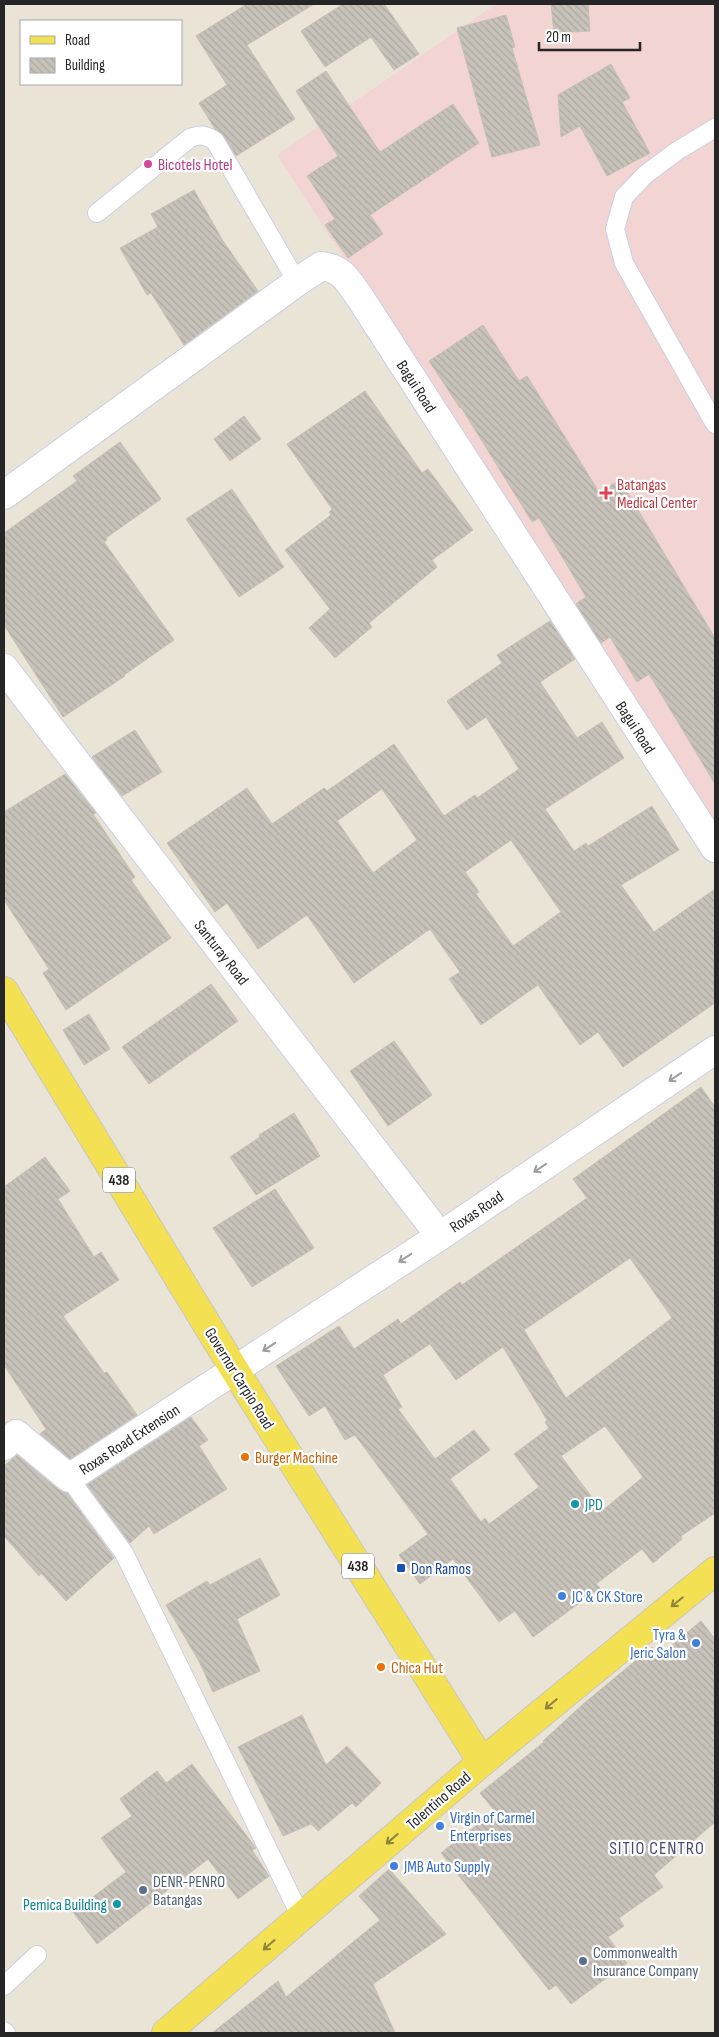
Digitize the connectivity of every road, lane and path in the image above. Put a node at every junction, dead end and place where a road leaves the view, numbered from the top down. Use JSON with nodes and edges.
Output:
{"nodes":[{"id":1,"x":715,"y":128,"type":"edge"},
{"id":2,"x":97,"y":214,"type":"dead end"},
{"id":3,"x":297,"y":282,"type":"junction"},
{"id":4,"x":715,"y":424,"type":"edge"},
{"id":5,"x":4,"y":495,"type":"edge"},
{"id":6,"x":4,"y":668,"type":"edge"},
{"id":7,"x":715,"y":848,"type":"edge"},
{"id":8,"x":4,"y":991,"type":"edge"},
{"id":9,"x":715,"y":1050,"type":"edge"},
{"id":10,"x":440,"y":1236,"type":"junction"},
{"id":11,"x":234,"y":1369,"type":"junction"},
{"id":12,"x":4,"y":1446,"type":"edge"},
{"id":13,"x":69,"y":1478,"type":"junction"},
{"id":14,"x":715,"y":1571,"type":"edge"},
{"id":15,"x":482,"y":1762,"type":"junction"},
{"id":16,"x":300,"y":1918,"type":"junction"},
{"id":17,"x":37,"y":1955,"type":"dead end"},
{"id":18,"x":4,"y":1986,"type":"edge"},
{"id":19,"x":166,"y":2033,"type":"edge"}],
"edges":[{"from":1,"to":4,"type":"lane"},
{"from":2,"to":3,"type":"lane"},
{"from":3,"to":5,"type":"street","name":"Bagui Road"},
{"from":3,"to":7,"type":"street","name":"Bagui Road"},
{"from":6,"to":10,"type":"street","name":"Santuray Road"},
{"from":8,"to":11,"type":"main road","name":"Governor Carpio Road","number":"438"},
{"from":9,"to":10,"type":"street","name":"Roxas Road","one_way":true},
{"from":10,"to":11,"type":"street","name":"Roxas Road","one_way":true},
{"from":11,"to":13,"type":"street","name":"Roxas Road Extension"},
{"from":11,"to":15,"type":"main road","name":"Governor Carpio Road","number":"438"},
{"from":12,"to":13,"type":"street","name":"Roxas Road Extension"},
{"from":13,"to":16,"type":"lane"},
{"from":14,"to":15,"type":"main road","name":"Tolentino Road","one_way":true},
{"from":15,"to":16,"type":"main road","name":"Tolentino Road","one_way":true},
{"from":16,"to":19,"type":"main road","name":"Tolentino Road","one_way":true},
{"from":17,"to":18,"type":"lane"}]}
